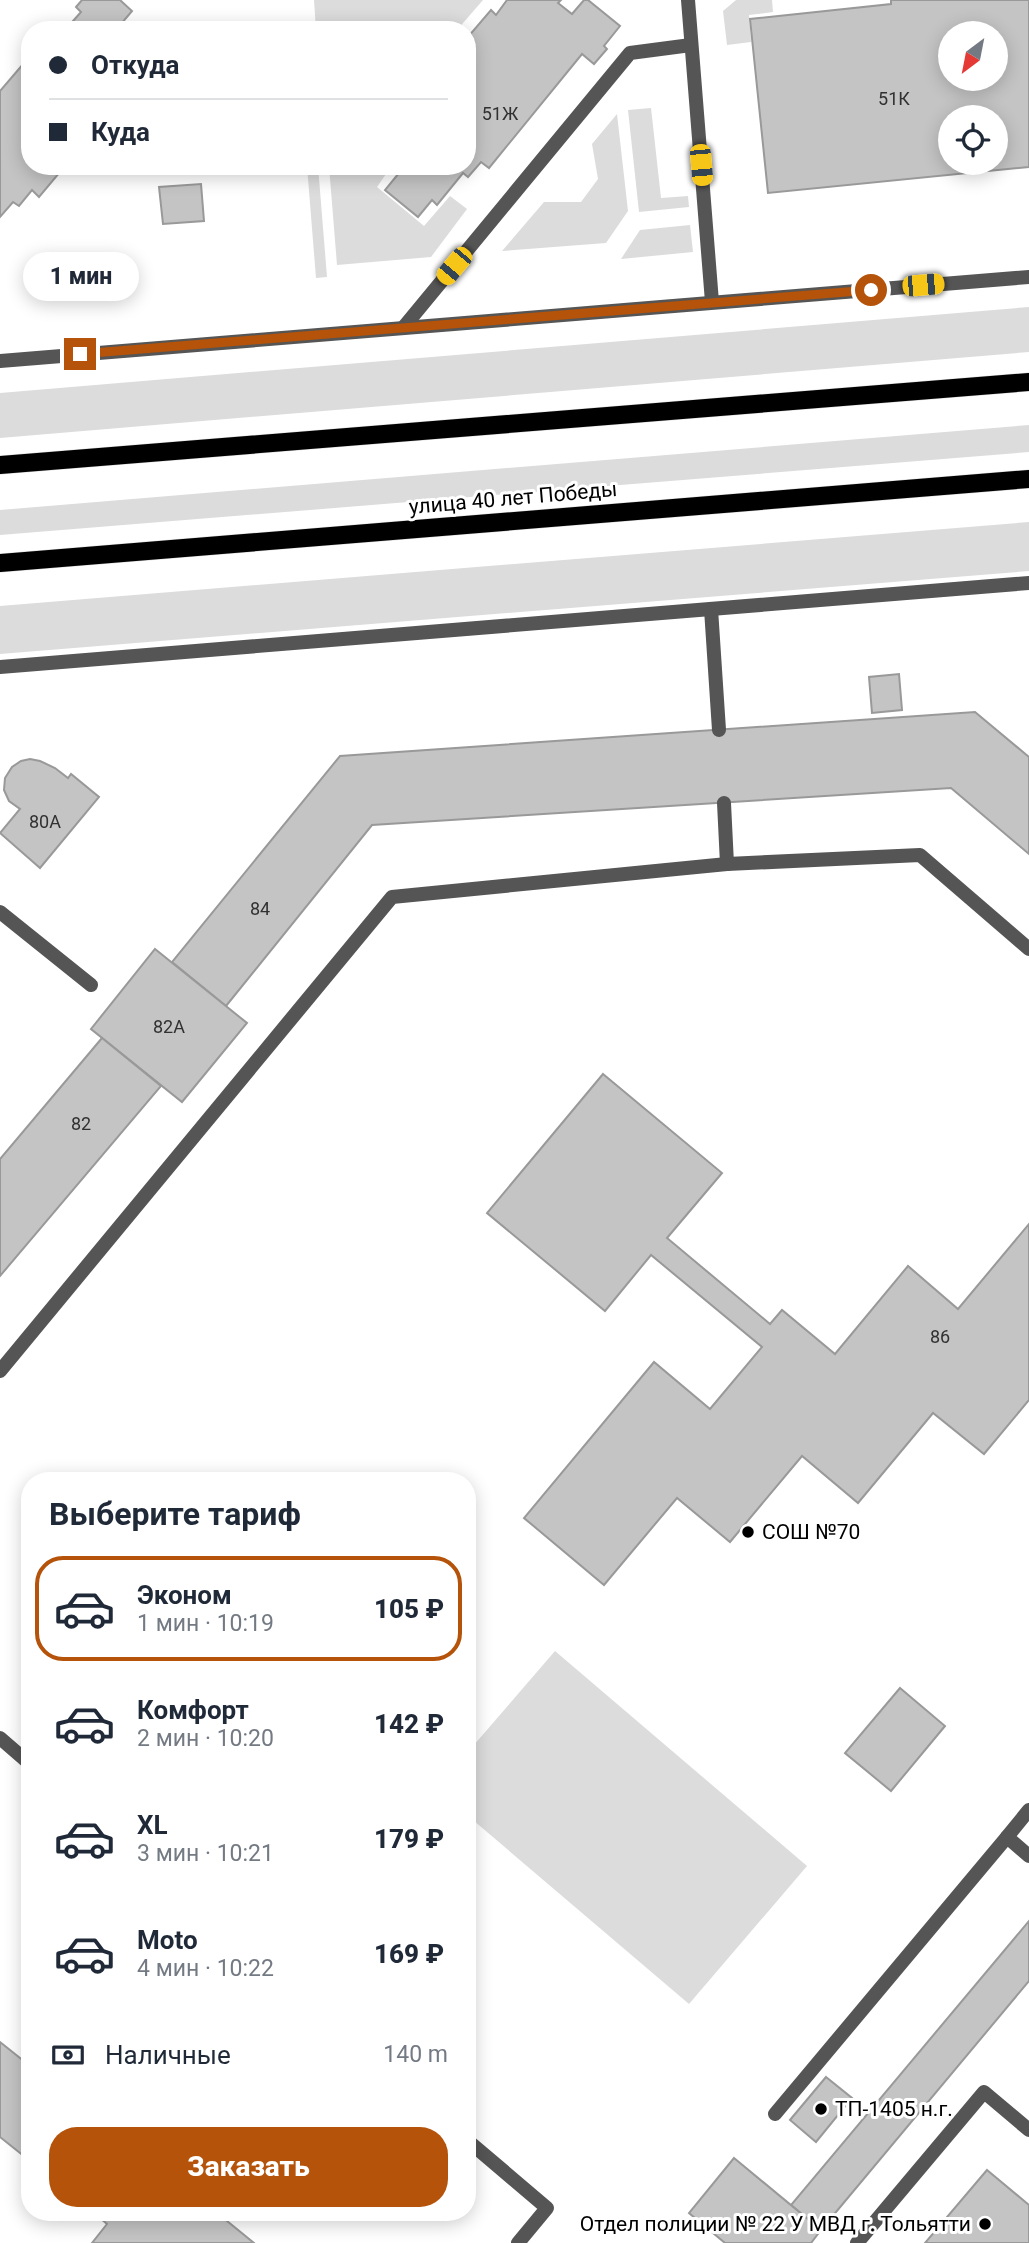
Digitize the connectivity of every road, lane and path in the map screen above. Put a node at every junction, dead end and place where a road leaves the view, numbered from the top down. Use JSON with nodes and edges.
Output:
{"nodes":[{"id":1,"x":688,"y":0,"type":"edge"},
{"id":2,"x":691,"y":45,"type":"junction"},
{"id":3,"x":1029,"y":277,"type":"edge"},
{"id":4,"x":712,"y":302,"type":"junction"},
{"id":5,"x":403,"y":328,"type":"junction"},
{"id":6,"x":0,"y":360,"type":"edge"},
{"id":7,"x":1029,"y":382,"type":"edge"},
{"id":8,"x":0,"y":465,"type":"edge"},
{"id":9,"x":1029,"y":479,"type":"edge"},
{"id":10,"x":0,"y":562,"type":"edge"},
{"id":11,"x":1029,"y":583,"type":"edge"},
{"id":12,"x":710,"y":609,"type":"junction"},
{"id":13,"x":0,"y":667,"type":"edge"},
{"id":14,"x":719,"y":730,"type":"dead end"},
{"id":15,"x":724,"y":803,"type":"dead end"},
{"id":16,"x":727,"y":864,"type":"junction"},
{"id":17,"x":0,"y":912,"type":"edge"},
{"id":18,"x":1029,"y":949,"type":"edge"},
{"id":19,"x":91,"y":985,"type":"dead end"},
{"id":20,"x":0,"y":1371,"type":"edge"},
{"id":21,"x":0,"y":1738,"type":"edge"},
{"id":22,"x":21,"y":1756,"type":"edge"},
{"id":23,"x":1029,"y":1810,"type":"edge"},
{"id":24,"x":1007,"y":1837,"type":"junction"},
{"id":25,"x":1029,"y":1856,"type":"edge"},
{"id":26,"x":775,"y":2114,"type":"dead end"},
{"id":27,"x":1029,"y":2130,"type":"edge"},
{"id":28,"x":476,"y":2148,"type":"edge"},
{"id":29,"x":518,"y":2243,"type":"edge"},
{"id":30,"x":857,"y":2243,"type":"edge"}],
"edges":[{"from":1,"to":2,"type":"street"},
{"from":2,"to":4,"type":"street"},
{"from":2,"to":5,"type":"street"},
{"from":3,"to":4,"type":"street"},
{"from":4,"to":5,"type":"street"},
{"from":5,"to":6,"type":"street"},
{"from":7,"to":8,"type":"main road"},
{"from":9,"to":10,"type":"main road","name":"улица 40 лет Победы"},
{"from":11,"to":12,"type":"street"},
{"from":12,"to":13,"type":"street"},
{"from":12,"to":14,"type":"street"},
{"from":15,"to":16,"type":"street"},
{"from":16,"to":18,"type":"street"},
{"from":16,"to":20,"type":"street"},
{"from":17,"to":19,"type":"street"},
{"from":21,"to":22,"type":"street"},
{"from":23,"to":24,"type":"street"},
{"from":24,"to":25,"type":"street"},
{"from":24,"to":26,"type":"street"},
{"from":27,"to":30,"type":"street"},
{"from":28,"to":29,"type":"street"}]}
